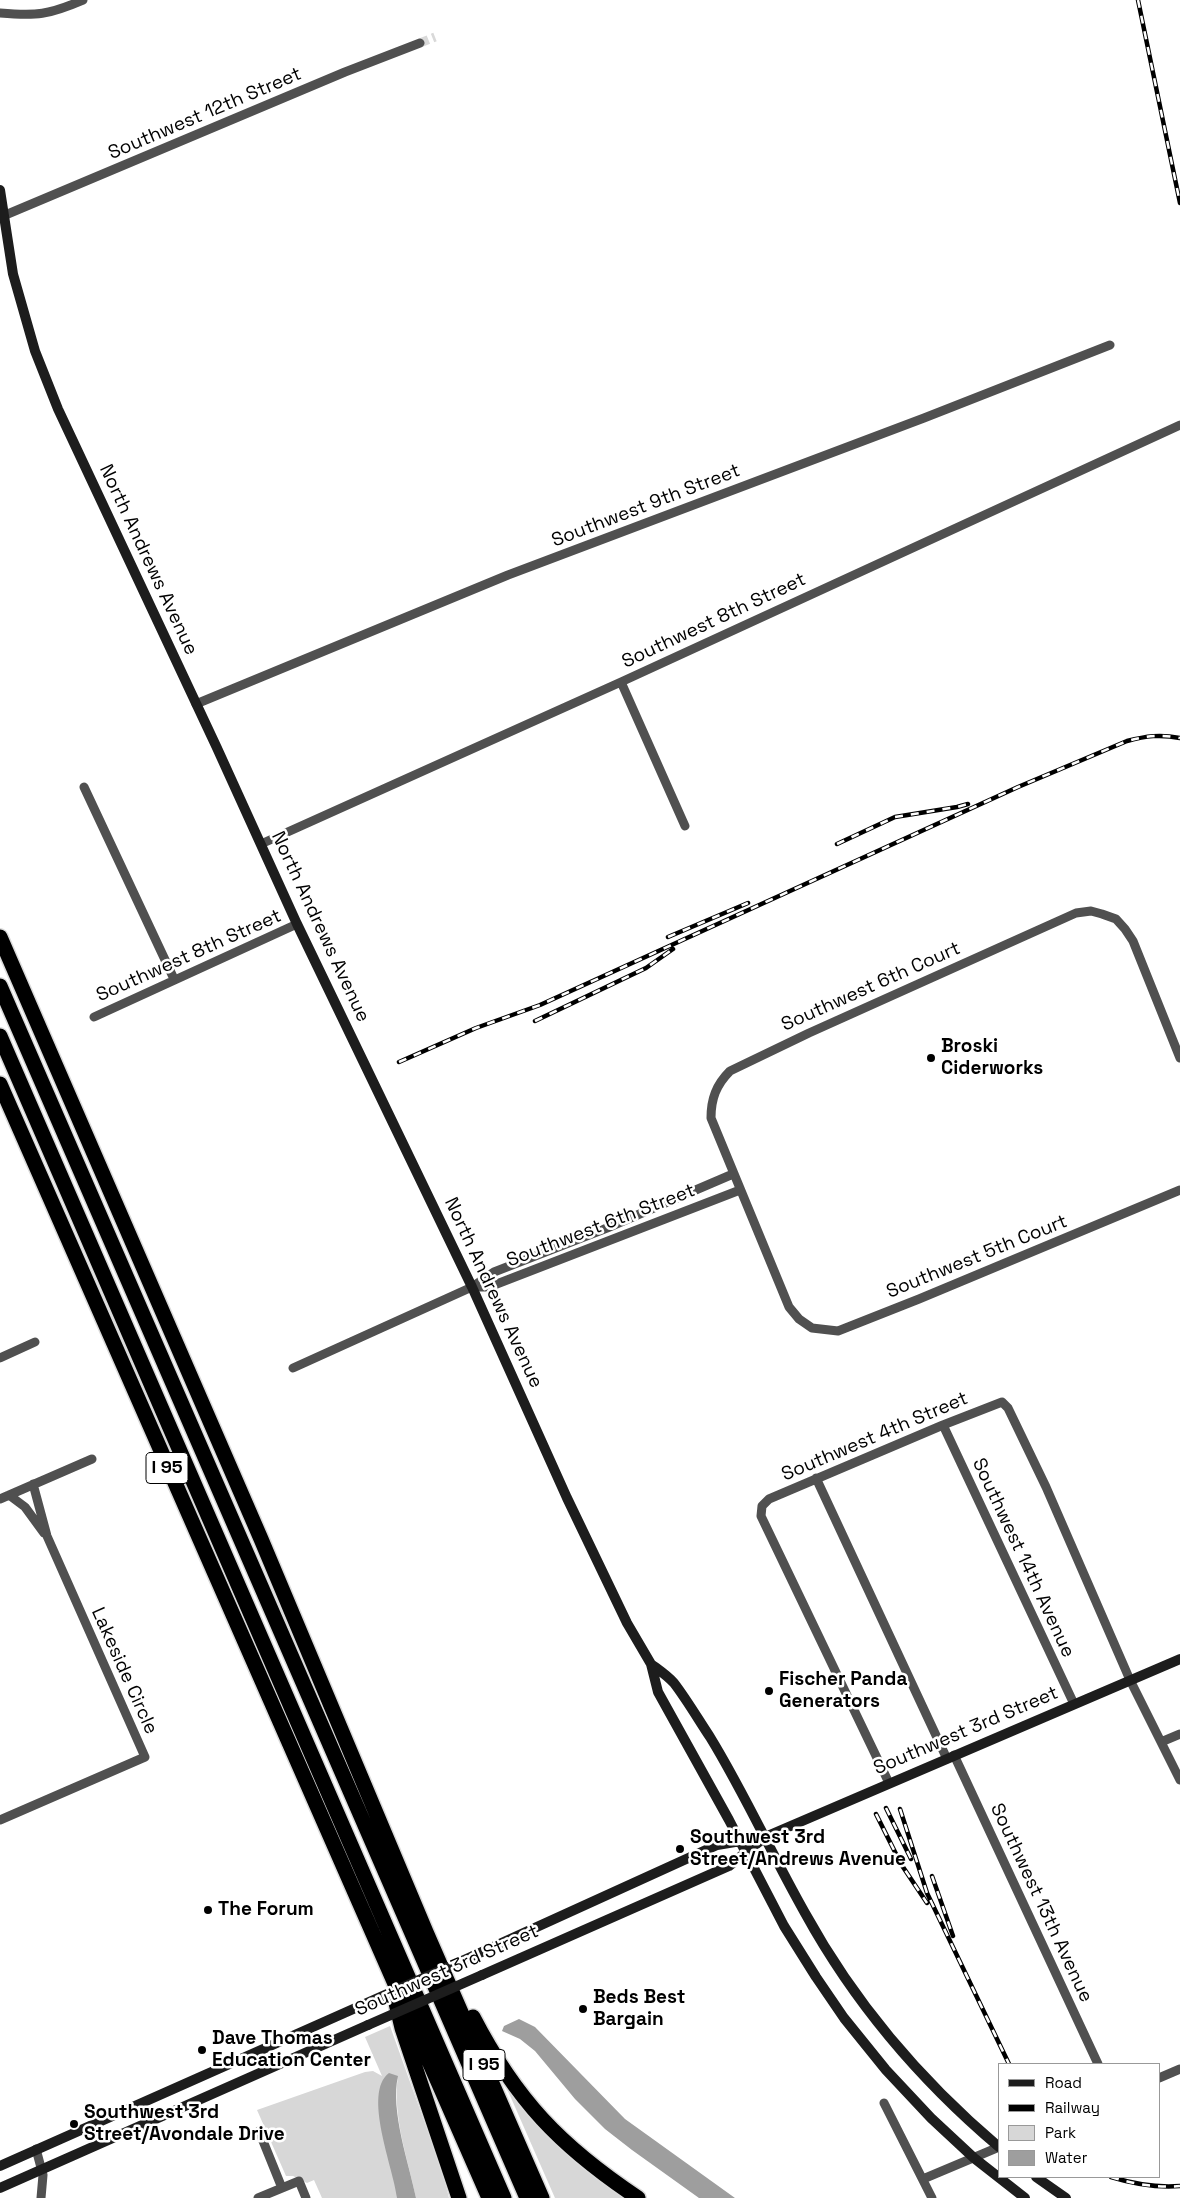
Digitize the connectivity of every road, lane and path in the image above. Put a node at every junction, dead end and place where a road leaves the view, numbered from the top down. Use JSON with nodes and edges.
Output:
{"nodes":[{"id":1,"x":83,"y":0,"type":"edge"},
{"id":2,"x":0,"y":13,"type":"edge"},
{"id":3,"x":420,"y":43,"type":"tunnel mouth"},
{"id":4,"x":0,"y":190,"type":"edge"},
{"id":5,"x":3,"y":216,"type":"junction"},
{"id":6,"x":1110,"y":345,"type":"dead end"},
{"id":7,"x":1180,"y":425,"type":"edge"},
{"id":8,"x":621,"y":682,"type":"junction"},
{"id":9,"x":196,"y":704,"type":"junction"},
{"id":10,"x":84,"y":787,"type":"dead end"},
{"id":11,"x":685,"y":826,"type":"dead end"},
{"id":12,"x":262,"y":844,"type":"junction"},
{"id":13,"x":297,"y":924,"type":"junction"},
{"id":14,"x":0,"y":937,"type":"edge"},
{"id":15,"x":174,"y":979,"type":"junction"},
{"id":16,"x":0,"y":986,"type":"edge"},
{"id":17,"x":94,"y":1017,"type":"dead end"},
{"id":18,"x":0,"y":1036,"type":"edge"},
{"id":19,"x":0,"y":1057,"type":"edge"},
{"id":20,"x":1180,"y":1058,"type":"edge"},
{"id":21,"x":0,"y":1084,"type":"edge"},
{"id":22,"x":28,"y":1101,"type":"junction"},
{"id":23,"x":733,"y":1174,"type":"junction"},
{"id":24,"x":740,"y":1190,"type":"junction"},
{"id":25,"x":1180,"y":1190,"type":"edge"},
{"id":26,"x":142,"y":1265,"type":"junction"},
{"id":27,"x":472,"y":1287,"type":"junction"},
{"id":28,"x":35,"y":1342,"type":"dead end"},
{"id":29,"x":0,"y":1358,"type":"edge"},
{"id":30,"x":293,"y":1368,"type":"dead end"},
{"id":31,"x":180,"y":1402,"type":"junction"},
{"id":32,"x":943,"y":1425,"type":"junction"},
{"id":33,"x":92,"y":1459,"type":"dead end"},
{"id":34,"x":816,"y":1478,"type":"junction"},
{"id":35,"x":33,"y":1484,"type":"junction"},
{"id":36,"x":4,"y":1497,"type":"edge"},
{"id":37,"x":47,"y":1536,"type":"junction"},
{"id":38,"x":1180,"y":1659,"type":"edge"},
{"id":39,"x":651,"y":1664,"type":"junction"},
{"id":40,"x":1130,"y":1680,"type":"junction"},
{"id":41,"x":1074,"y":1704,"type":"junction"},
{"id":42,"x":1180,"y":1734,"type":"edge"},
{"id":43,"x":1161,"y":1742,"type":"junction"},
{"id":44,"x":951,"y":1757,"type":"junction"},
{"id":45,"x":1180,"y":1780,"type":"edge"},
{"id":46,"x":889,"y":1783,"type":"junction"},
{"id":47,"x":0,"y":1820,"type":"edge"},
{"id":48,"x":765,"y":1837,"type":"junction"},
{"id":49,"x":740,"y":1841,"type":"junction"},
{"id":50,"x":746,"y":1852,"type":"junction"},
{"id":51,"x":426,"y":1932,"type":"junction"},
{"id":52,"x":386,"y":1961,"type":"junction"},
{"id":53,"x":1098,"y":2063,"type":"edge"},
{"id":54,"x":1180,"y":2069,"type":"edge"},
{"id":55,"x":1160,"y":2078,"type":"edge"},
{"id":56,"x":884,"y":2104,"type":"dead end"},
{"id":57,"x":259,"y":2131,"type":"dead end"},
{"id":58,"x":998,"y":2146,"type":"edge"},
{"id":59,"x":998,"y":2147,"type":"edge"},
{"id":60,"x":36,"y":2150,"type":"junction"},
{"id":61,"x":974,"y":2158,"type":"junction"},
{"id":62,"x":0,"y":2166,"type":"edge"},
{"id":63,"x":43,"y":2169,"type":"junction"},
{"id":64,"x":998,"y":2177,"type":"edge"},
{"id":65,"x":1000,"y":2178,"type":"edge"},
{"id":66,"x":1037,"y":2178,"type":"edge"},
{"id":67,"x":923,"y":2179,"type":"junction"},
{"id":68,"x":0,"y":2188,"type":"edge"},
{"id":69,"x":282,"y":2188,"type":"junction"},
{"id":70,"x":41,"y":2198,"type":"edge"},
{"id":71,"x":258,"y":2198,"type":"edge"},
{"id":72,"x":306,"y":2198,"type":"edge"},
{"id":73,"x":459,"y":2198,"type":"edge"},
{"id":74,"x":489,"y":2198,"type":"edge"},
{"id":75,"x":504,"y":2198,"type":"edge"},
{"id":76,"x":527,"y":2198,"type":"edge"},
{"id":77,"x":542,"y":2198,"type":"edge"},
{"id":78,"x":638,"y":2198,"type":"edge"},
{"id":79,"x":932,"y":2198,"type":"edge"},
{"id":80,"x":1025,"y":2198,"type":"edge"},
{"id":81,"x":1066,"y":2198,"type":"edge"}],
"edges":[{"from":1,"to":2,"type":"street"},
{"from":3,"to":5,"type":"street","name":"Southwest 12th Street"},
{"from":4,"to":5,"type":"main road","name":"North Andrews Avenue"},
{"from":5,"to":9,"type":"main road","name":"North Andrews Avenue"},
{"from":6,"to":9,"type":"street","name":"Southwest 9th Street"},
{"from":7,"to":8,"type":"street","name":"Southwest 8th Street"},
{"from":8,"to":11,"type":"street"},
{"from":8,"to":12,"type":"street","name":"Southwest 8th Street"},
{"from":9,"to":12,"type":"main road","name":"North Andrews Avenue"},
{"from":10,"to":15,"type":"street"},
{"from":12,"to":13,"type":"main road","name":"North Andrews Avenue"},
{"from":13,"to":15,"type":"street","name":"Southwest 8th Street"},
{"from":13,"to":27,"type":"main road","name":"North Andrews Avenue"},
{"from":14,"to":26,"type":"highway","number":"I 95"},
{"from":15,"to":17,"type":"street","name":"Southwest 8th Street"},
{"from":16,"to":31,"type":"highway"},
{"from":18,"to":22,"type":"highway"},
{"from":19,"to":22,"type":"highway"},
{"from":20,"to":23,"type":"street","name":"Southwest 6th Court"},
{"from":21,"to":52,"type":"highway","number":"I 95"},
{"from":22,"to":75,"type":"highway"},
{"from":23,"to":24,"type":"street"},
{"from":23,"to":27,"type":"street","name":"Southwest 6th Street"},
{"from":24,"to":25,"type":"street","name":"Southwest 5th Court"},
{"from":24,"to":27,"type":"street","name":"Southwest 6th Street"},
{"from":26,"to":31,"type":"highway"},
{"from":26,"to":51,"type":"highway","number":"I 95"},
{"from":27,"to":30,"type":"street","name":"Southwest 6th Street"},
{"from":27,"to":39,"type":"main road","name":"North Andrews Avenue"},
{"from":28,"to":29,"type":"street"},
{"from":31,"to":76,"type":"highway"},
{"from":32,"to":34,"type":"street","name":"Southwest 4th Street"},
{"from":32,"to":40,"type":"street","name":"Southwest 4th Street"},
{"from":32,"to":41,"type":"street","name":"Southwest 14th Avenue"},
{"from":33,"to":35,"type":"street"},
{"from":34,"to":44,"type":"street","name":"Southwest 13th Avenue"},
{"from":34,"to":46,"type":"street","name":"Southwest 4th Street"},
{"from":35,"to":36,"type":"street"},
{"from":35,"to":37,"type":"street","name":"Lakeside Circle"},
{"from":36,"to":37,"type":"street","name":"Lakeside Circle"},
{"from":37,"to":47,"type":"street","name":"Lakeside Circle"},
{"from":38,"to":40,"type":"main road","name":"Southwest 3rd Street"},
{"from":39,"to":48,"type":"main road","name":"North Andrews Avenue"},
{"from":39,"to":49,"type":"main road","name":"North Andrews Avenue"},
{"from":40,"to":41,"type":"main road","name":"Southwest 3rd Street"},
{"from":40,"to":43,"type":"street"},
{"from":41,"to":44,"type":"main road","name":"Southwest 3rd Street"},
{"from":42,"to":43,"type":"street"},
{"from":43,"to":45,"type":"street"},
{"from":44,"to":46,"type":"main road","name":"Southwest 3rd Street"},
{"from":44,"to":53,"type":"street","name":"Southwest 13th Avenue"},
{"from":46,"to":48,"type":"main road","name":"Southwest 3rd Street"},
{"from":48,"to":49,"type":"main road","name":"Southwest 3rd Street"},
{"from":48,"to":50,"type":"main road","name":"Southwest 3rd Street"},
{"from":48,"to":58,"type":"main road","name":"North Andrews Avenue"},
{"from":49,"to":50,"type":"main road","name":"North Andrews Avenue"},
{"from":49,"to":60,"type":"main road","name":"Southwest 3rd Street","bridge":true},
{"from":50,"to":61,"type":"main road","name":"North Andrews Avenue"},
{"from":50,"to":63,"type":"main road","name":"Southwest 3rd Street","bridge":true},
{"from":51,"to":77,"type":"highway","number":"I 95"},
{"from":51,"to":78,"type":"highway"},
{"from":52,"to":73,"type":"highway"},
{"from":52,"to":74,"type":"highway","number":"I 95"},
{"from":54,"to":55,"type":"street"},
{"from":56,"to":67,"type":"street"},
{"from":57,"to":69,"type":"street"},
{"from":59,"to":61,"type":"street"},
{"from":60,"to":62,"type":"main road","name":"Southwest 3rd Street"},
{"from":60,"to":63,"type":"street"},
{"from":61,"to":64,"type":"main road","name":"North Andrews Avenue"},
{"from":61,"to":67,"type":"street"},
{"from":63,"to":68,"type":"main road","name":"Southwest 3rd Street"},
{"from":63,"to":70,"type":"street"},
{"from":65,"to":80,"type":"main road","name":"North Andrews Avenue"},
{"from":66,"to":81,"type":"main road"},
{"from":67,"to":79,"type":"street"},
{"from":69,"to":71,"type":"street"},
{"from":69,"to":72,"type":"street"}]}
